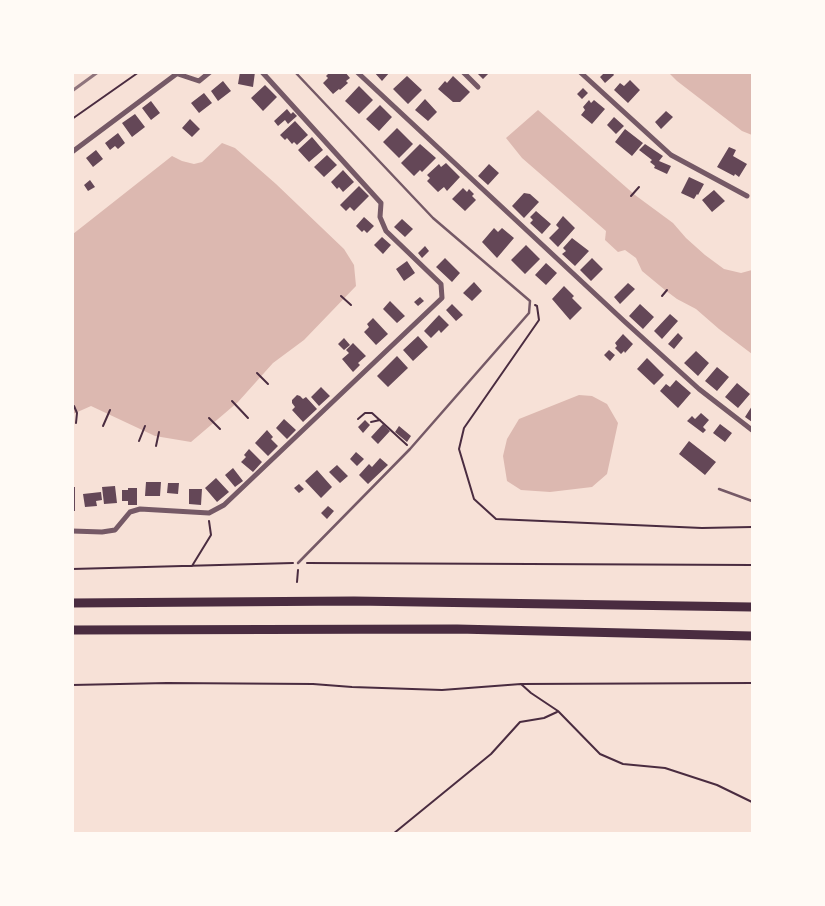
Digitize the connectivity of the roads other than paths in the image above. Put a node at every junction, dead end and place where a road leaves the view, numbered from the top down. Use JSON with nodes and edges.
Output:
{"nodes":[{"id":1,"x":210,"y":72,"type":"edge"},
{"id":2,"x":262,"y":72,"type":"edge"},
{"id":3,"x":295,"y":72,"type":"edge"},
{"id":4,"x":357,"y":72,"type":"edge"},
{"id":5,"x":463,"y":72,"type":"edge"},
{"id":6,"x":580,"y":72,"type":"edge"},
{"id":7,"x":179,"y":73,"type":"edge"},
{"id":8,"x":478,"y":87,"type":"dead end"},
{"id":9,"x":72,"y":152,"type":"edge"},
{"id":10,"x":747,"y":196,"type":"dead end"},
{"id":11,"x":752,"y":430,"type":"edge"},
{"id":12,"x":719,"y":489,"type":"dead end"},
{"id":13,"x":752,"y":501,"type":"edge"},
{"id":14,"x":72,"y":531,"type":"edge"},
{"id":15,"x":298,"y":563,"type":"road end"},
{"id":16,"x":72,"y":603,"type":"edge"},
{"id":17,"x":752,"y":607,"type":"edge"},
{"id":18,"x":72,"y":630,"type":"edge"},
{"id":19,"x":752,"y":636,"type":"edge"}],
"edges":[{"from":1,"to":7,"type":"street"},
{"from":2,"to":14,"type":"street"},
{"from":3,"to":15,"type":"lane"},
{"from":4,"to":11,"type":"street"},
{"from":5,"to":8,"type":"street"},
{"from":6,"to":10,"type":"street"},
{"from":7,"to":9,"type":"street"},
{"from":12,"to":13,"type":"lane"},
{"from":16,"to":17,"type":"highway"},
{"from":18,"to":19,"type":"highway"}]}
